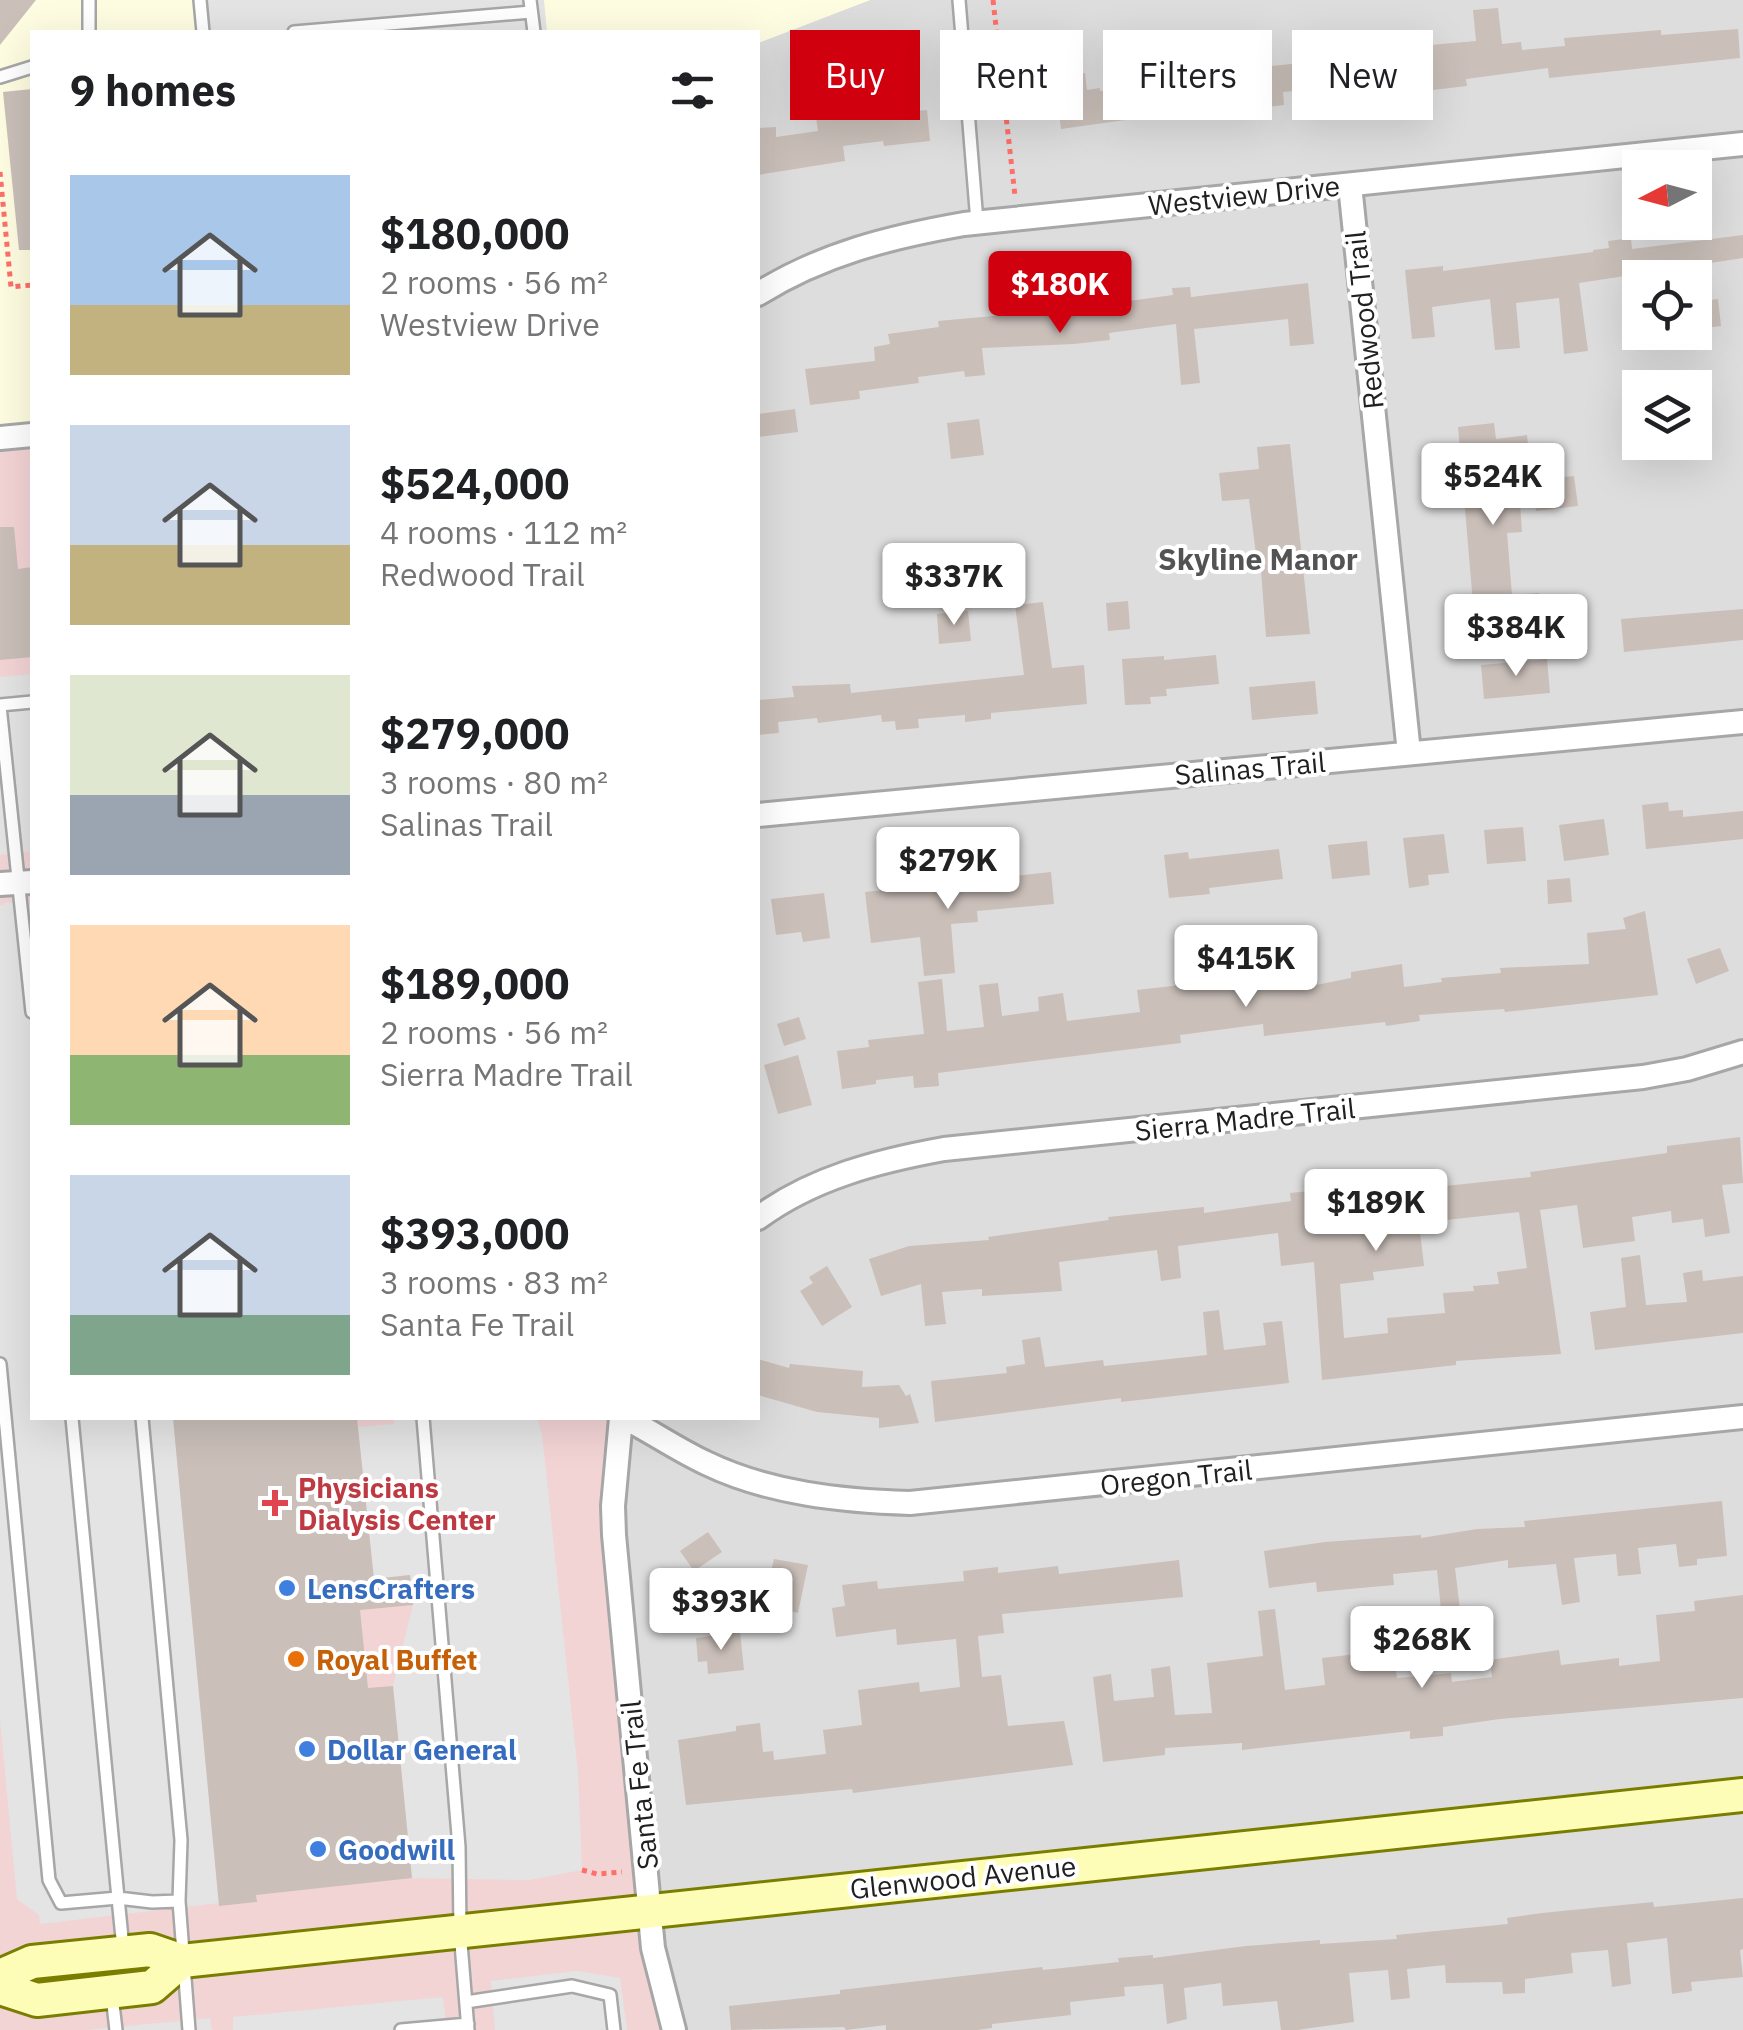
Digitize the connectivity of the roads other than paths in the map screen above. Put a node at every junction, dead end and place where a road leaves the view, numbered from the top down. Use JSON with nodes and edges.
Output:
{"nodes":[{"id":1,"x":89,"y":0,"type":"edge"},
{"id":2,"x":200,"y":0,"type":"edge"},
{"id":3,"x":959,"y":0,"type":"edge"},
{"id":4,"x":531,"y":6,"type":"edge"},
{"id":5,"x":89,"y":30,"type":"edge"},
{"id":6,"x":204,"y":30,"type":"edge"},
{"id":7,"x":312,"y":30,"type":"edge"},
{"id":8,"x":30,"y":67,"type":"edge"},
{"id":9,"x":0,"y":77,"type":"edge"},
{"id":10,"x":1743,"y":144,"type":"edge"},
{"id":11,"x":1350,"y":184,"type":"junction"},
{"id":12,"x":977,"y":222,"type":"junction"},
{"id":13,"x":760,"y":293,"type":"edge"},
{"id":14,"x":30,"y":434,"type":"edge"},
{"id":15,"x":0,"y":438,"type":"edge"},
{"id":16,"x":30,"y":702,"type":"edge"},
{"id":17,"x":0,"y":705,"type":"edge"},
{"id":18,"x":1743,"y":722,"type":"edge"},
{"id":19,"x":1408,"y":753,"type":"junction"},
{"id":20,"x":760,"y":815,"type":"edge"},
{"id":21,"x":18,"y":883,"type":"edge"},
{"id":22,"x":30,"y":994,"type":"edge"},
{"id":23,"x":1743,"y":1052,"type":"edge"},
{"id":24,"x":760,"y":1217,"type":"edge"},
{"id":25,"x":0,"y":1364,"type":"edge"},
{"id":26,"x":1743,"y":1417,"type":"edge"},
{"id":27,"x":72,"y":1420,"type":"edge"},
{"id":28,"x":142,"y":1420,"type":"edge"},
{"id":29,"x":423,"y":1420,"type":"edge"},
{"id":30,"x":623,"y":1420,"type":"edge"},
{"id":31,"x":627,"y":1420,"type":"edge"},
{"id":32,"x":1743,"y":1794,"type":"edge"},
{"id":33,"x":118,"y":1898,"type":"junction"},
{"id":34,"x":179,"y":1901,"type":"junction"},
{"id":35,"x":651,"y":1910,"type":"junction"},
{"id":36,"x":460,"y":1931,"type":"junction"},
{"id":37,"x":123,"y":1953,"type":"junction"},
{"id":38,"x":182,"y":1961,"type":"junction"},
{"id":39,"x":0,"y":1976,"type":"edge"},
{"id":40,"x":0,"y":1988,"type":"edge"},
{"id":41,"x":112,"y":1992,"type":"junction"},
{"id":42,"x":466,"y":2002,"type":"junction"},
{"id":43,"x":468,"y":2027,"type":"edge"},
{"id":44,"x":439,"y":2028,"type":"edge"},
{"id":45,"x":116,"y":2030,"type":"edge"},
{"id":46,"x":189,"y":2030,"type":"edge"},
{"id":47,"x":401,"y":2030,"type":"edge"},
{"id":48,"x":614,"y":2030,"type":"edge"},
{"id":49,"x":674,"y":2030,"type":"edge"}],
"edges":[{"from":1,"to":5,"type":"lane"},
{"from":2,"to":6,"type":"lane"},
{"from":3,"to":12,"type":"lane"},
{"from":4,"to":7,"type":"lane"},
{"from":8,"to":9,"type":"lane"},
{"from":10,"to":11,"type":"street","name":"Westview Drive"},
{"from":11,"to":12,"type":"street","name":"Westview Drive"},
{"from":11,"to":19,"type":"street","name":"Redwood Trail"},
{"from":12,"to":13,"type":"street","name":"Westview Drive"},
{"from":14,"to":15,"type":"street"},
{"from":16,"to":17,"type":"lane"},
{"from":17,"to":21,"type":"lane"},
{"from":18,"to":19,"type":"street","name":"Salinas Trail"},
{"from":19,"to":20,"type":"street","name":"Salinas Trail"},
{"from":21,"to":22,"type":"lane"},
{"from":23,"to":24,"type":"street","name":"Sierra Madre Trail"},
{"from":25,"to":33,"type":"lane"},
{"from":26,"to":31,"type":"street","name":"Oregon Trail"},
{"from":27,"to":33,"type":"lane"},
{"from":28,"to":34,"type":"lane"},
{"from":29,"to":36,"type":"lane"},
{"from":30,"to":35,"type":"street","name":"Santa Fe Trail"},
{"from":32,"to":35,"type":"street","name":"Glenwood Avenue"},
{"from":33,"to":34,"type":"lane"},
{"from":33,"to":37,"type":"lane"},
{"from":34,"to":38,"type":"lane"},
{"from":35,"to":36,"type":"street","name":"Glenwood Avenue"},
{"from":35,"to":49,"type":"street","name":"Santa Fe Trail"},
{"from":36,"to":38,"type":"street","name":"Glenwood Avenue"},
{"from":36,"to":42,"type":"lane"},
{"from":37,"to":38,"type":"street","name":"Glenwood Avenue"},
{"from":37,"to":39,"type":"street","name":"Glenwood Avenue"},
{"from":38,"to":41,"type":"street","name":"Glenwood Avenue"},
{"from":38,"to":46,"type":"lane"},
{"from":40,"to":41,"type":"street","name":"Glenwood Avenue"},
{"from":41,"to":45,"type":"lane"},
{"from":42,"to":43,"type":"lane"},
{"from":42,"to":48,"type":"lane"},
{"from":43,"to":44,"type":"lane"},
{"from":44,"to":47,"type":"lane"}]}
